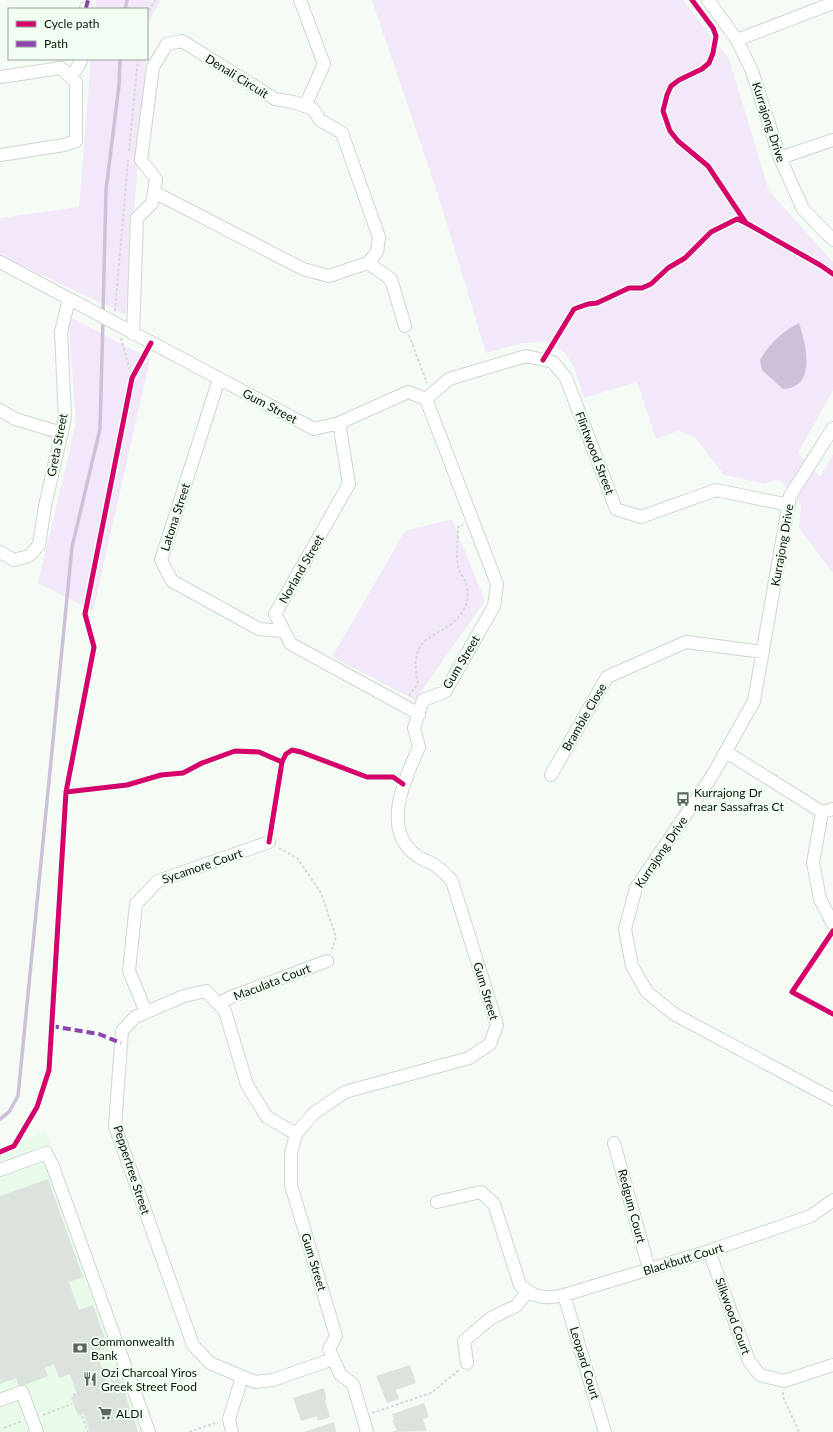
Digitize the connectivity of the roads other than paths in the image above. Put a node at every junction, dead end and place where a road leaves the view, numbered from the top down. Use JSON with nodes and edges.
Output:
{"nodes":[{"id":1,"x":300,"y":0,"type":"edge"},
{"id":2,"x":708,"y":0,"type":"edge"},
{"id":3,"x":833,"y":3,"type":"edge"},
{"id":4,"x":737,"y":40,"type":"junction"},
{"id":5,"x":81,"y":60,"type":"edge"},
{"id":6,"x":0,"y":77,"type":"edge"},
{"id":7,"x":71,"y":77,"type":"junction"},
{"id":8,"x":305,"y":106,"type":"junction"},
{"id":9,"x":833,"y":140,"type":"edge"},
{"id":10,"x":0,"y":155,"type":"edge"},
{"id":11,"x":780,"y":158,"type":"junction"},
{"id":12,"x":154,"y":192,"type":"junction"},
{"id":13,"x":833,"y":240,"type":"edge"},
{"id":14,"x":0,"y":262,"type":"edge"},
{"id":15,"x":368,"y":263,"type":"junction"},
{"id":16,"x":68,"y":299,"type":"junction"},
{"id":17,"x":405,"y":326,"type":"road end"},
{"id":18,"x":133,"y":334,"type":"junction"},
{"id":19,"x":219,"y":380,"type":"junction"},
{"id":20,"x":429,"y":396,"type":"junction"},
{"id":21,"x":0,"y":410,"type":"edge"},
{"id":22,"x":339,"y":423,"type":"junction"},
{"id":23,"x":833,"y":428,"type":"edge"},
{"id":24,"x":62,"y":433,"type":"junction"},
{"id":25,"x":789,"y":505,"type":"junction"},
{"id":26,"x":0,"y":552,"type":"edge"},
{"id":27,"x":284,"y":631,"type":"junction"},
{"id":28,"x":763,"y":652,"type":"junction"},
{"id":29,"x":418,"y":714,"type":"junction"},
{"id":30,"x":726,"y":752,"type":"junction"},
{"id":31,"x":551,"y":775,"type":"dead end"},
{"id":32,"x":828,"y":810,"type":"edge"},
{"id":33,"x":269,"y":842,"type":"road end"},
{"id":34,"x":833,"y":924,"type":"edge"},
{"id":35,"x":327,"y":961,"type":"road end"},
{"id":36,"x":218,"y":1004,"type":"junction"},
{"id":37,"x":146,"y":1012,"type":"junction"},
{"id":38,"x":833,"y":1099,"type":"edge"},
{"id":39,"x":296,"y":1134,"type":"junction"},
{"id":40,"x":614,"y":1143,"type":"dead end"},
{"id":41,"x":0,"y":1170,"type":"edge"},
{"id":42,"x":833,"y":1200,"type":"edge"},
{"id":43,"x":437,"y":1202,"type":"dead end"},
{"id":44,"x":709,"y":1251,"type":"junction"},
{"id":45,"x":649,"y":1269,"type":"junction"},
{"id":46,"x":524,"y":1288,"type":"junction"},
{"id":47,"x":564,"y":1295,"type":"junction"},
{"id":48,"x":333,"y":1359,"type":"junction"},
{"id":49,"x":467,"y":1363,"type":"road end"},
{"id":50,"x":833,"y":1365,"type":"edge"},
{"id":51,"x":242,"y":1377,"type":"junction"},
{"id":52,"x":0,"y":1400,"type":"edge"},
{"id":53,"x":37,"y":1432,"type":"edge"},
{"id":54,"x":149,"y":1432,"type":"edge"},
{"id":55,"x":232,"y":1432,"type":"edge"},
{"id":56,"x":367,"y":1432,"type":"edge"},
{"id":57,"x":606,"y":1432,"type":"edge"}],
"edges":[{"from":1,"to":8,"type":"street"},
{"from":2,"to":4,"type":"street","name":"Kurrajong Drive"},
{"from":3,"to":4,"type":"street"},
{"from":4,"to":11,"type":"street","name":"Kurrajong Drive"},
{"from":5,"to":7,"type":"street"},
{"from":6,"to":7,"type":"street"},
{"from":7,"to":10,"type":"street"},
{"from":8,"to":12,"type":"street","name":"Denali Circuit"},
{"from":8,"to":15,"type":"street","name":"Denali Circuit"},
{"from":9,"to":11,"type":"street"},
{"from":11,"to":13,"type":"street","name":"Kurrajong Drive"},
{"from":12,"to":15,"type":"street"},
{"from":12,"to":18,"type":"street"},
{"from":14,"to":16,"type":"street","name":"Gum Street"},
{"from":15,"to":17,"type":"street"},
{"from":16,"to":18,"type":"street","name":"Gum Street"},
{"from":16,"to":24,"type":"street","name":"Greta Street"},
{"from":18,"to":19,"type":"street","name":"Gum Street"},
{"from":19,"to":22,"type":"street","name":"Gum Street"},
{"from":19,"to":27,"type":"street","name":"Latona Street"},
{"from":20,"to":22,"type":"street","name":"Gum Street"},
{"from":20,"to":25,"type":"street","name":"Flintwood Street"},
{"from":20,"to":29,"type":"street","name":"Gum Street"},
{"from":21,"to":24,"type":"street"},
{"from":22,"to":27,"type":"street","name":"Norland Street"},
{"from":23,"to":25,"type":"street","name":"Kurrajong Drive"},
{"from":24,"to":26,"type":"street","name":"Greta Street"},
{"from":25,"to":28,"type":"street","name":"Kurrajong Drive"},
{"from":27,"to":29,"type":"street","name":"Norland Street"},
{"from":28,"to":30,"type":"street","name":"Kurrajong Drive"},
{"from":28,"to":31,"type":"street","name":"Bramble Close"},
{"from":29,"to":39,"type":"street","name":"Gum Street"},
{"from":30,"to":32,"type":"street"},
{"from":30,"to":38,"type":"street","name":"Kurrajong Drive"},
{"from":32,"to":34,"type":"street"},
{"from":33,"to":37,"type":"street","name":"Sycamore Court"},
{"from":35,"to":36,"type":"street","name":"Maculata Court"},
{"from":36,"to":37,"type":"street","name":"Peppertree Street"},
{"from":36,"to":39,"type":"street","name":"Peppertree Street"},
{"from":37,"to":51,"type":"street","name":"Peppertree Street"},
{"from":39,"to":48,"type":"street","name":"Gum Street"},
{"from":40,"to":45,"type":"street","name":"Redgum Court"},
{"from":41,"to":54,"type":"street"},
{"from":42,"to":44,"type":"street","name":"Blackbutt Court"},
{"from":43,"to":46,"type":"street"},
{"from":44,"to":45,"type":"street","name":"Blackbutt Court"},
{"from":44,"to":50,"type":"street","name":"Silkwood Court"},
{"from":45,"to":47,"type":"street","name":"Blackbutt Court"},
{"from":46,"to":47,"type":"street","name":"Blackbutt Court"},
{"from":46,"to":49,"type":"street"},
{"from":47,"to":57,"type":"street","name":"Leopard Court"},
{"from":48,"to":51,"type":"street","name":"Peppertree Street"},
{"from":48,"to":56,"type":"street"},
{"from":51,"to":55,"type":"street"},
{"from":52,"to":53,"type":"street"}]}
